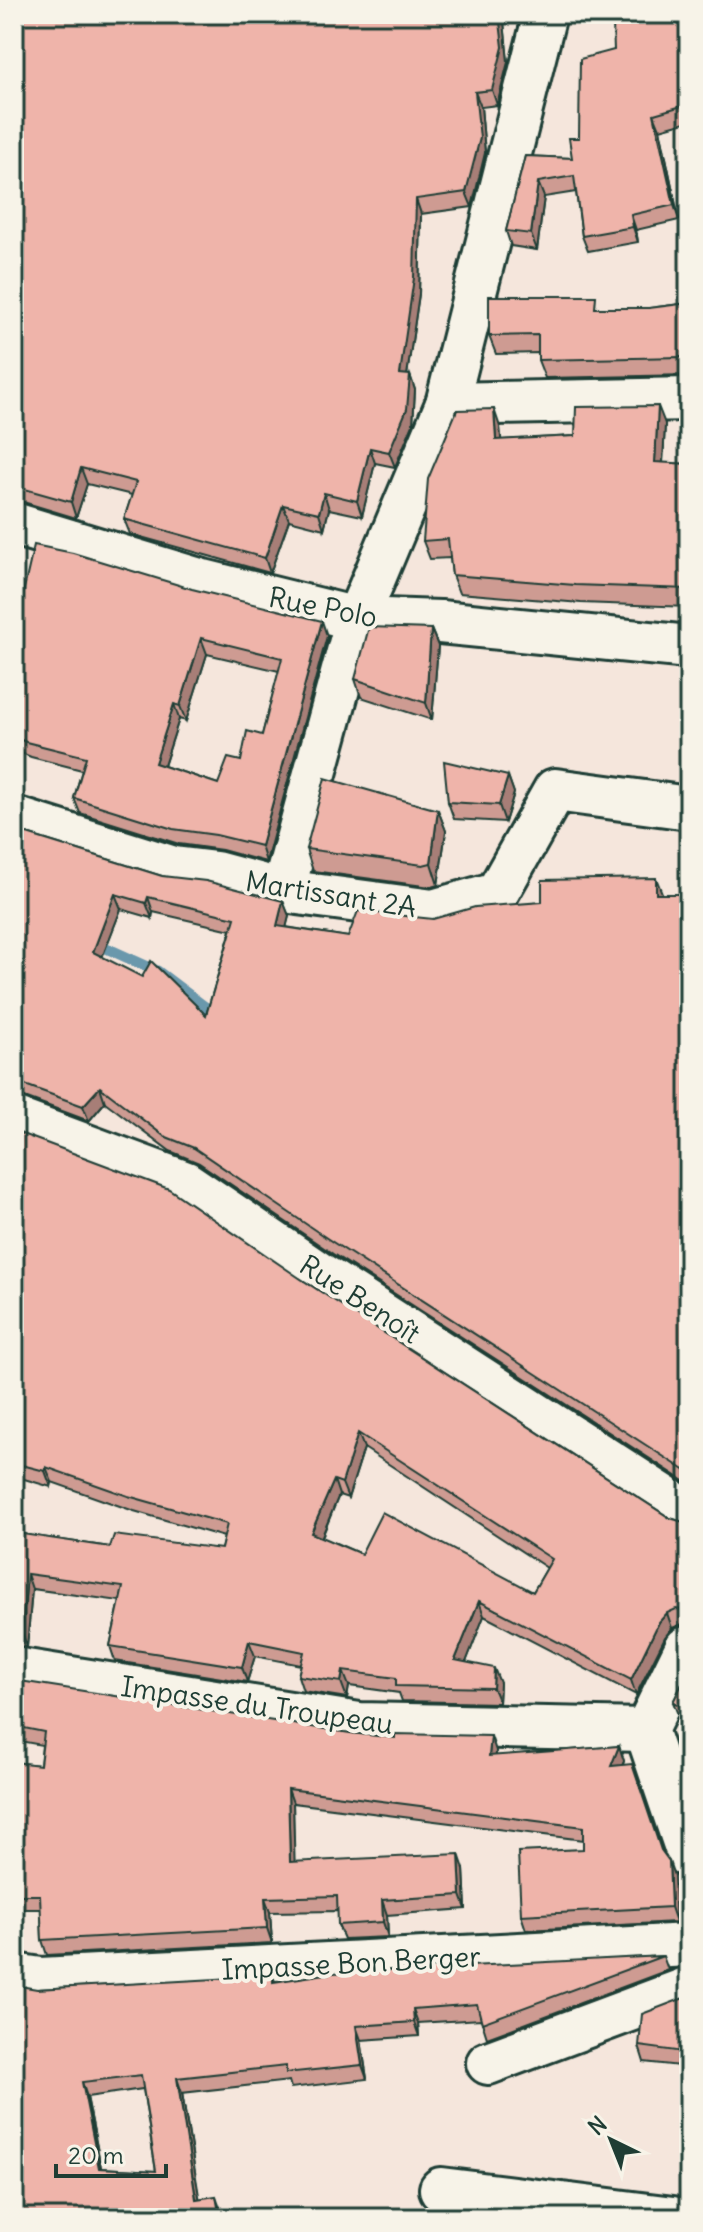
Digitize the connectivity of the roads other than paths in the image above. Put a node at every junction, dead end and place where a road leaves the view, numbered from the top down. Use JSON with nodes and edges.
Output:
{"nodes":[{"id":1,"x":545,"y":14,"type":"edge"},
{"id":2,"x":689,"y":399,"type":"edge"},
{"id":3,"x":447,"y":404,"type":"junction"},
{"id":4,"x":14,"y":524,"type":"edge"},
{"id":5,"x":357,"y":619,"type":"junction"},
{"id":6,"x":689,"y":647,"type":"edge"},
{"id":7,"x":689,"y":808,"type":"edge"},
{"id":8,"x":14,"y":818,"type":"edge"},
{"id":9,"x":283,"y":891,"type":"junction"},
{"id":10,"x":14,"y":1119,"type":"edge"},
{"id":11,"x":689,"y":1513,"type":"edge"},
{"id":12,"x":689,"y":1649,"type":"edge"},
{"id":13,"x":14,"y":1669,"type":"edge"},
{"id":14,"x":646,"y":1730,"type":"junction"},
{"id":15,"x":689,"y":1857,"type":"edge"},
{"id":16,"x":689,"y":1945,"type":"edge"},
{"id":17,"x":14,"y":1975,"type":"edge"},
{"id":18,"x":689,"y":1988,"type":"edge"},
{"id":19,"x":488,"y":2063,"type":"dead end"},
{"id":20,"x":441,"y":2189,"type":"dead end"},
{"id":21,"x":673,"y":2218,"type":"edge"}],
"edges":[{"from":1,"to":3,"type":"street"},
{"from":2,"to":3,"type":"street"},
{"from":3,"to":5,"type":"street"},
{"from":4,"to":5,"type":"street","name":"Rue Polo"},
{"from":5,"to":6,"type":"street","name":"Rue Polo"},
{"from":5,"to":9,"type":"street"},
{"from":7,"to":9,"type":"street","name":"Martissant 2A"},
{"from":8,"to":9,"type":"street","name":"Martissant 2A"},
{"from":10,"to":11,"type":"street","name":"Rue Benoît"},
{"from":12,"to":14,"type":"street"},
{"from":13,"to":14,"type":"street","name":"Impasse du Troupeau"},
{"from":14,"to":15,"type":"street"},
{"from":16,"to":17,"type":"street","name":"Impasse Bon Berger"},
{"from":18,"to":19,"type":"street"},
{"from":20,"to":21,"type":"street"}]}
